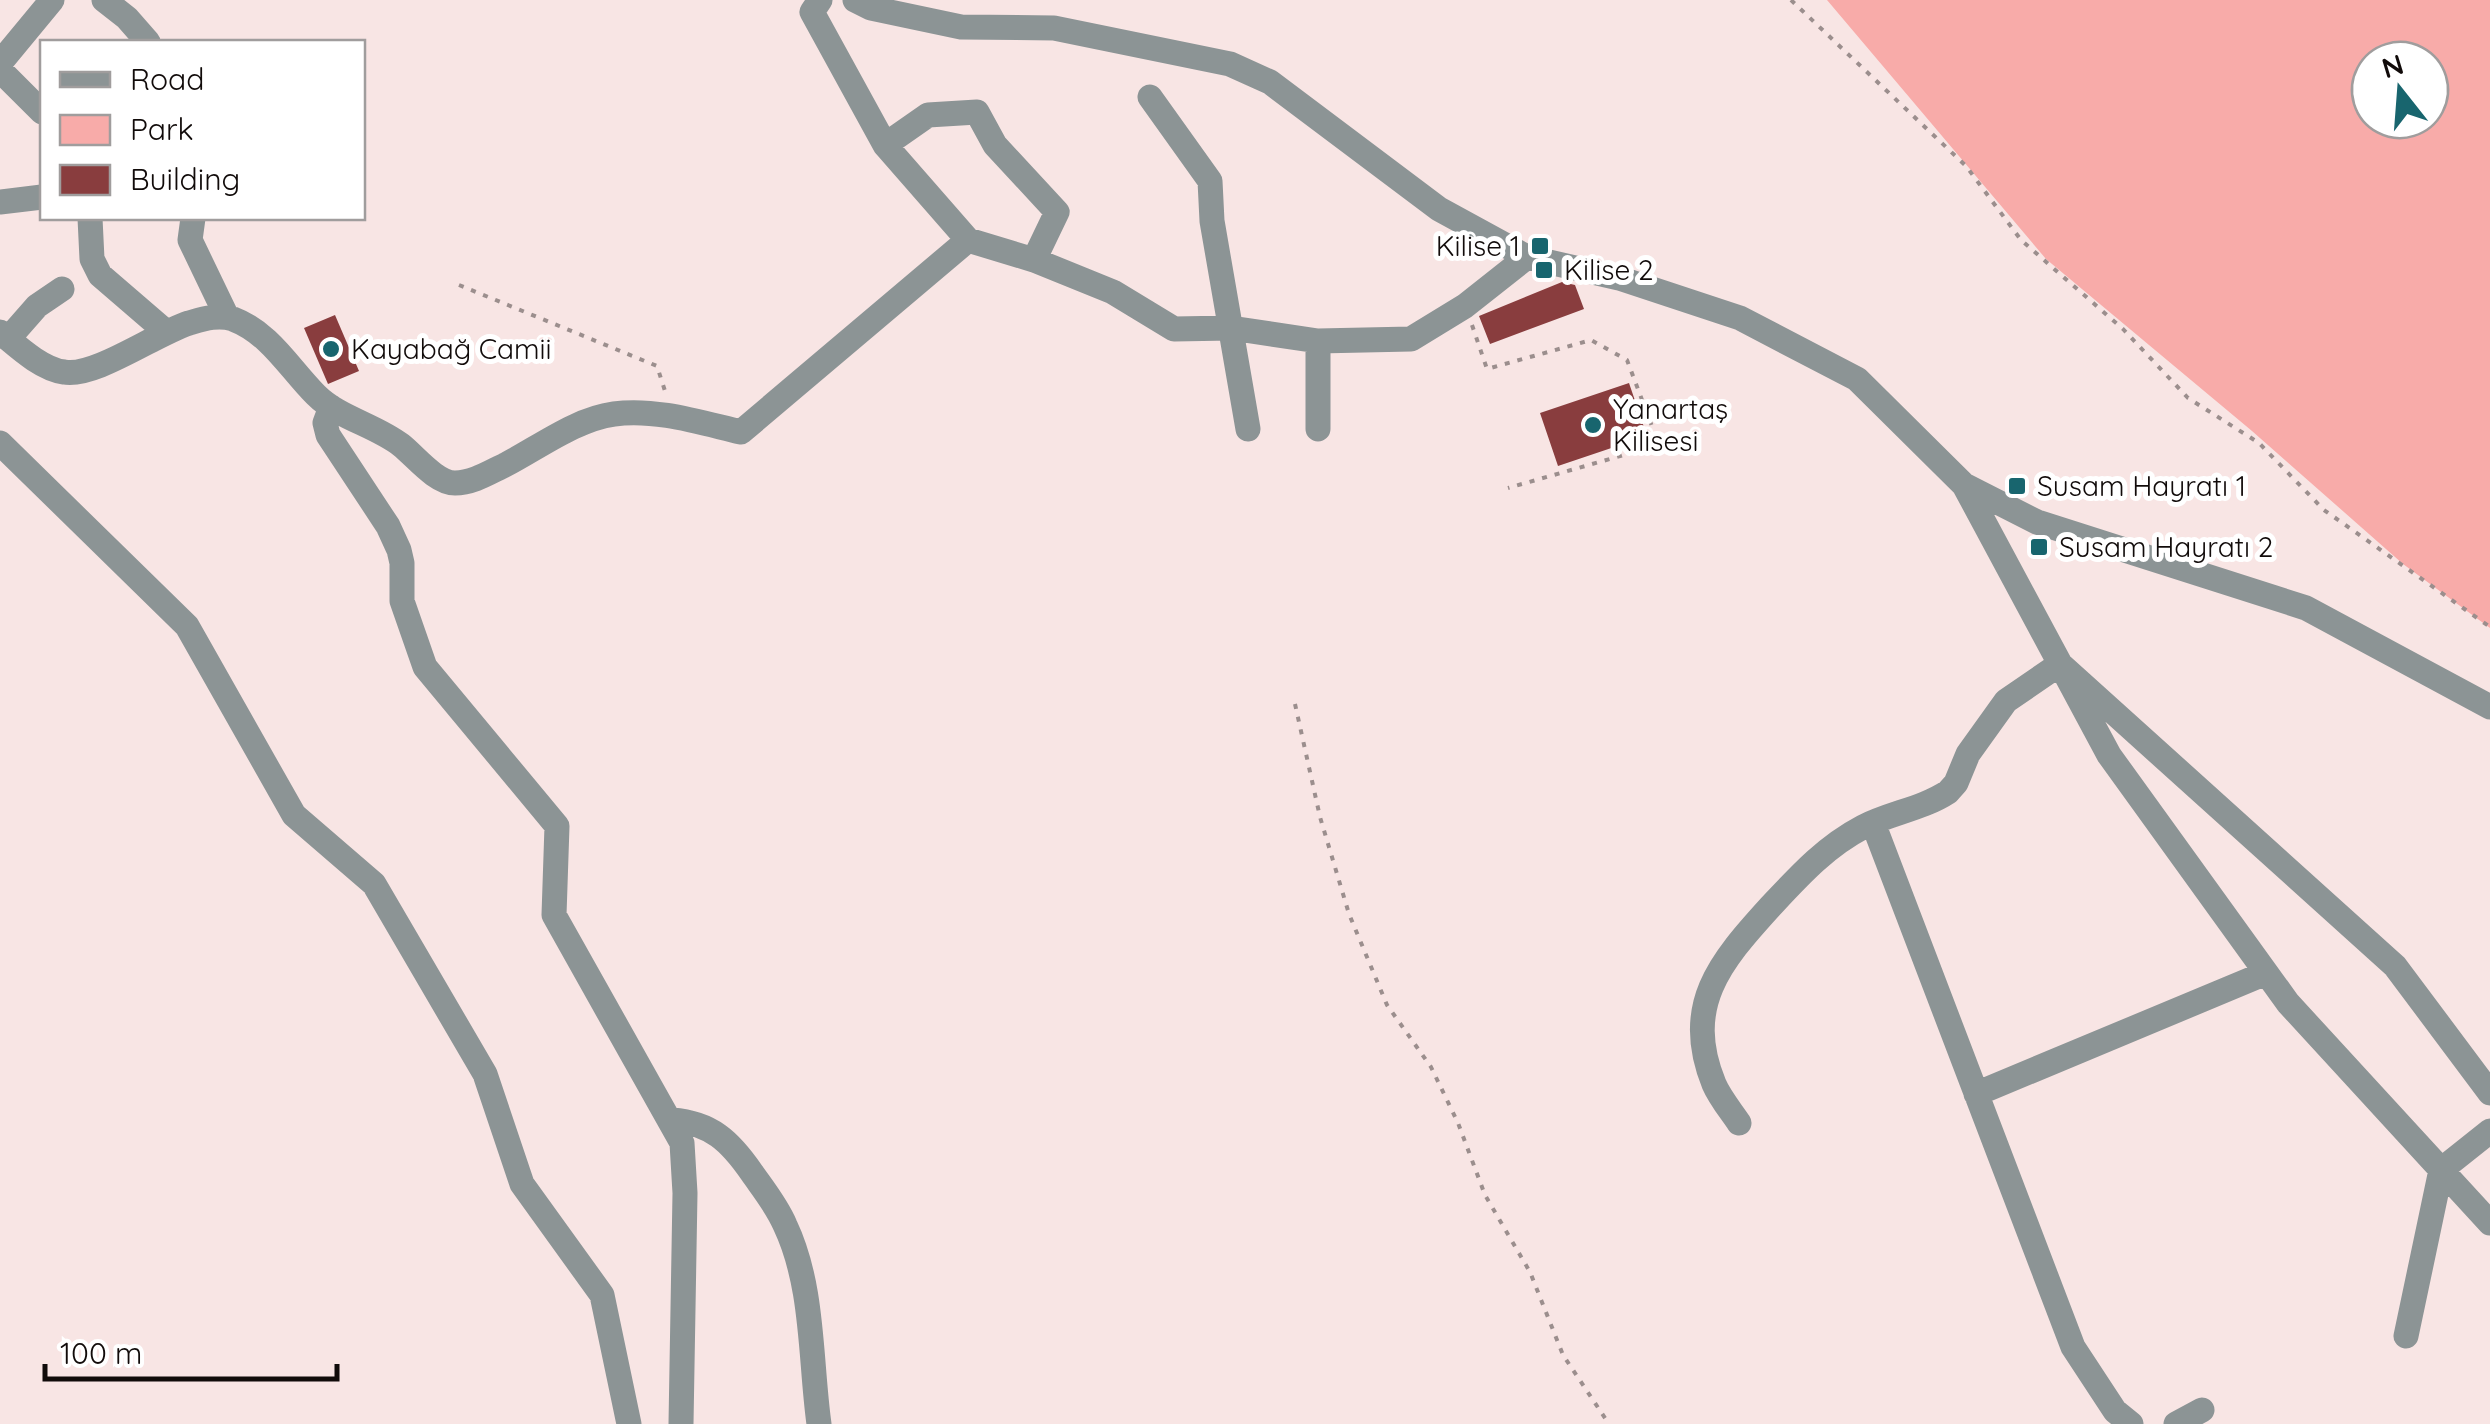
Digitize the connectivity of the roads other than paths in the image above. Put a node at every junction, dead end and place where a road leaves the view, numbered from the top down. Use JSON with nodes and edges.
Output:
{"nodes":[{"id":1,"x":52,"y":0,"type":"edge"},
{"id":2,"x":104,"y":0,"type":"edge"},
{"id":3,"x":820,"y":0,"type":"edge"},
{"id":4,"x":854,"y":0,"type":"edge"},
{"id":5,"x":146,"y":40,"type":"edge"},
{"id":6,"x":0,"y":66,"type":"edge"},
{"id":7,"x":1150,"y":97,"type":"dead end"},
{"id":8,"x":40,"y":110,"type":"edge"},
{"id":9,"x":885,"y":145,"type":"junction"},
{"id":10,"x":40,"y":196,"type":"edge"},
{"id":11,"x":0,"y":202,"type":"edge"},
{"id":12,"x":90,"y":220,"type":"edge"},
{"id":13,"x":193,"y":220,"type":"edge"},
{"id":14,"x":968,"y":240,"type":"junction"},
{"id":15,"x":1527,"y":257,"type":"junction"},
{"id":16,"x":1034,"y":260,"type":"junction"},
{"id":17,"x":62,"y":289,"type":"dead end"},
{"id":18,"x":227,"y":317,"type":"junction"},
{"id":19,"x":1231,"y":328,"type":"junction"},
{"id":20,"x":165,"y":330,"type":"junction"},
{"id":21,"x":4,"y":335,"type":"edge"},
{"id":22,"x":1318,"y":341,"type":"junction"},
{"id":23,"x":331,"y":407,"type":"junction"},
{"id":24,"x":1318,"y":428,"type":"dead end"},
{"id":25,"x":1248,"y":430,"type":"dead end"},
{"id":26,"x":0,"y":443,"type":"edge"},
{"id":27,"x":1964,"y":486,"type":"junction"},
{"id":28,"x":2060,"y":664,"type":"junction"},
{"id":29,"x":2490,"y":707,"type":"edge"},
{"id":30,"x":1873,"y":823,"type":"junction"},
{"id":31,"x":2266,"y":972,"type":"junction"},
{"id":32,"x":2490,"y":1093,"type":"edge"},
{"id":33,"x":1976,"y":1094,"type":"junction"},
{"id":34,"x":672,"y":1120,"type":"junction"},
{"id":35,"x":1739,"y":1123,"type":"dead end"},
{"id":36,"x":2490,"y":1130,"type":"edge"},
{"id":37,"x":2441,"y":1170,"type":"junction"},
{"id":38,"x":2490,"y":1223,"type":"edge"},
{"id":39,"x":2406,"y":1336,"type":"dead end"},
{"id":40,"x":2202,"y":1410,"type":"dead end"},
{"id":41,"x":630,"y":1424,"type":"edge"},
{"id":42,"x":681,"y":1424,"type":"edge"},
{"id":43,"x":819,"y":1424,"type":"edge"},
{"id":44,"x":2130,"y":1424,"type":"edge"},
{"id":45,"x":2176,"y":1424,"type":"edge"}],
"edges":[{"from":1,"to":6,"type":"street"},
{"from":2,"to":5,"type":"street"},
{"from":3,"to":9,"type":"street"},
{"from":4,"to":15,"type":"street"},
{"from":6,"to":8,"type":"street"},
{"from":7,"to":19,"type":"street"},
{"from":9,"to":14,"type":"street"},
{"from":9,"to":16,"type":"street"},
{"from":10,"to":11,"type":"street"},
{"from":12,"to":20,"type":"street"},
{"from":13,"to":18,"type":"street"},
{"from":14,"to":16,"type":"street"},
{"from":14,"to":23,"type":"street"},
{"from":15,"to":22,"type":"street"},
{"from":15,"to":27,"type":"street"},
{"from":16,"to":19,"type":"street"},
{"from":17,"to":21,"type":"street"},
{"from":18,"to":20,"type":"street"},
{"from":18,"to":23,"type":"street"},
{"from":19,"to":22,"type":"street"},
{"from":19,"to":25,"type":"street"},
{"from":20,"to":21,"type":"street"},
{"from":22,"to":24,"type":"street"},
{"from":23,"to":34,"type":"street"},
{"from":26,"to":41,"type":"street"},
{"from":27,"to":28,"type":"street"},
{"from":27,"to":29,"type":"street"},
{"from":28,"to":30,"type":"street"},
{"from":28,"to":31,"type":"street"},
{"from":28,"to":32,"type":"street"},
{"from":30,"to":33,"type":"street"},
{"from":30,"to":35,"type":"street"},
{"from":31,"to":33,"type":"street"},
{"from":31,"to":37,"type":"street"},
{"from":33,"to":44,"type":"street"},
{"from":34,"to":42,"type":"street"},
{"from":34,"to":43,"type":"street"},
{"from":36,"to":37,"type":"street"},
{"from":37,"to":38,"type":"street"},
{"from":37,"to":39,"type":"street"},
{"from":40,"to":45,"type":"street"}]}
